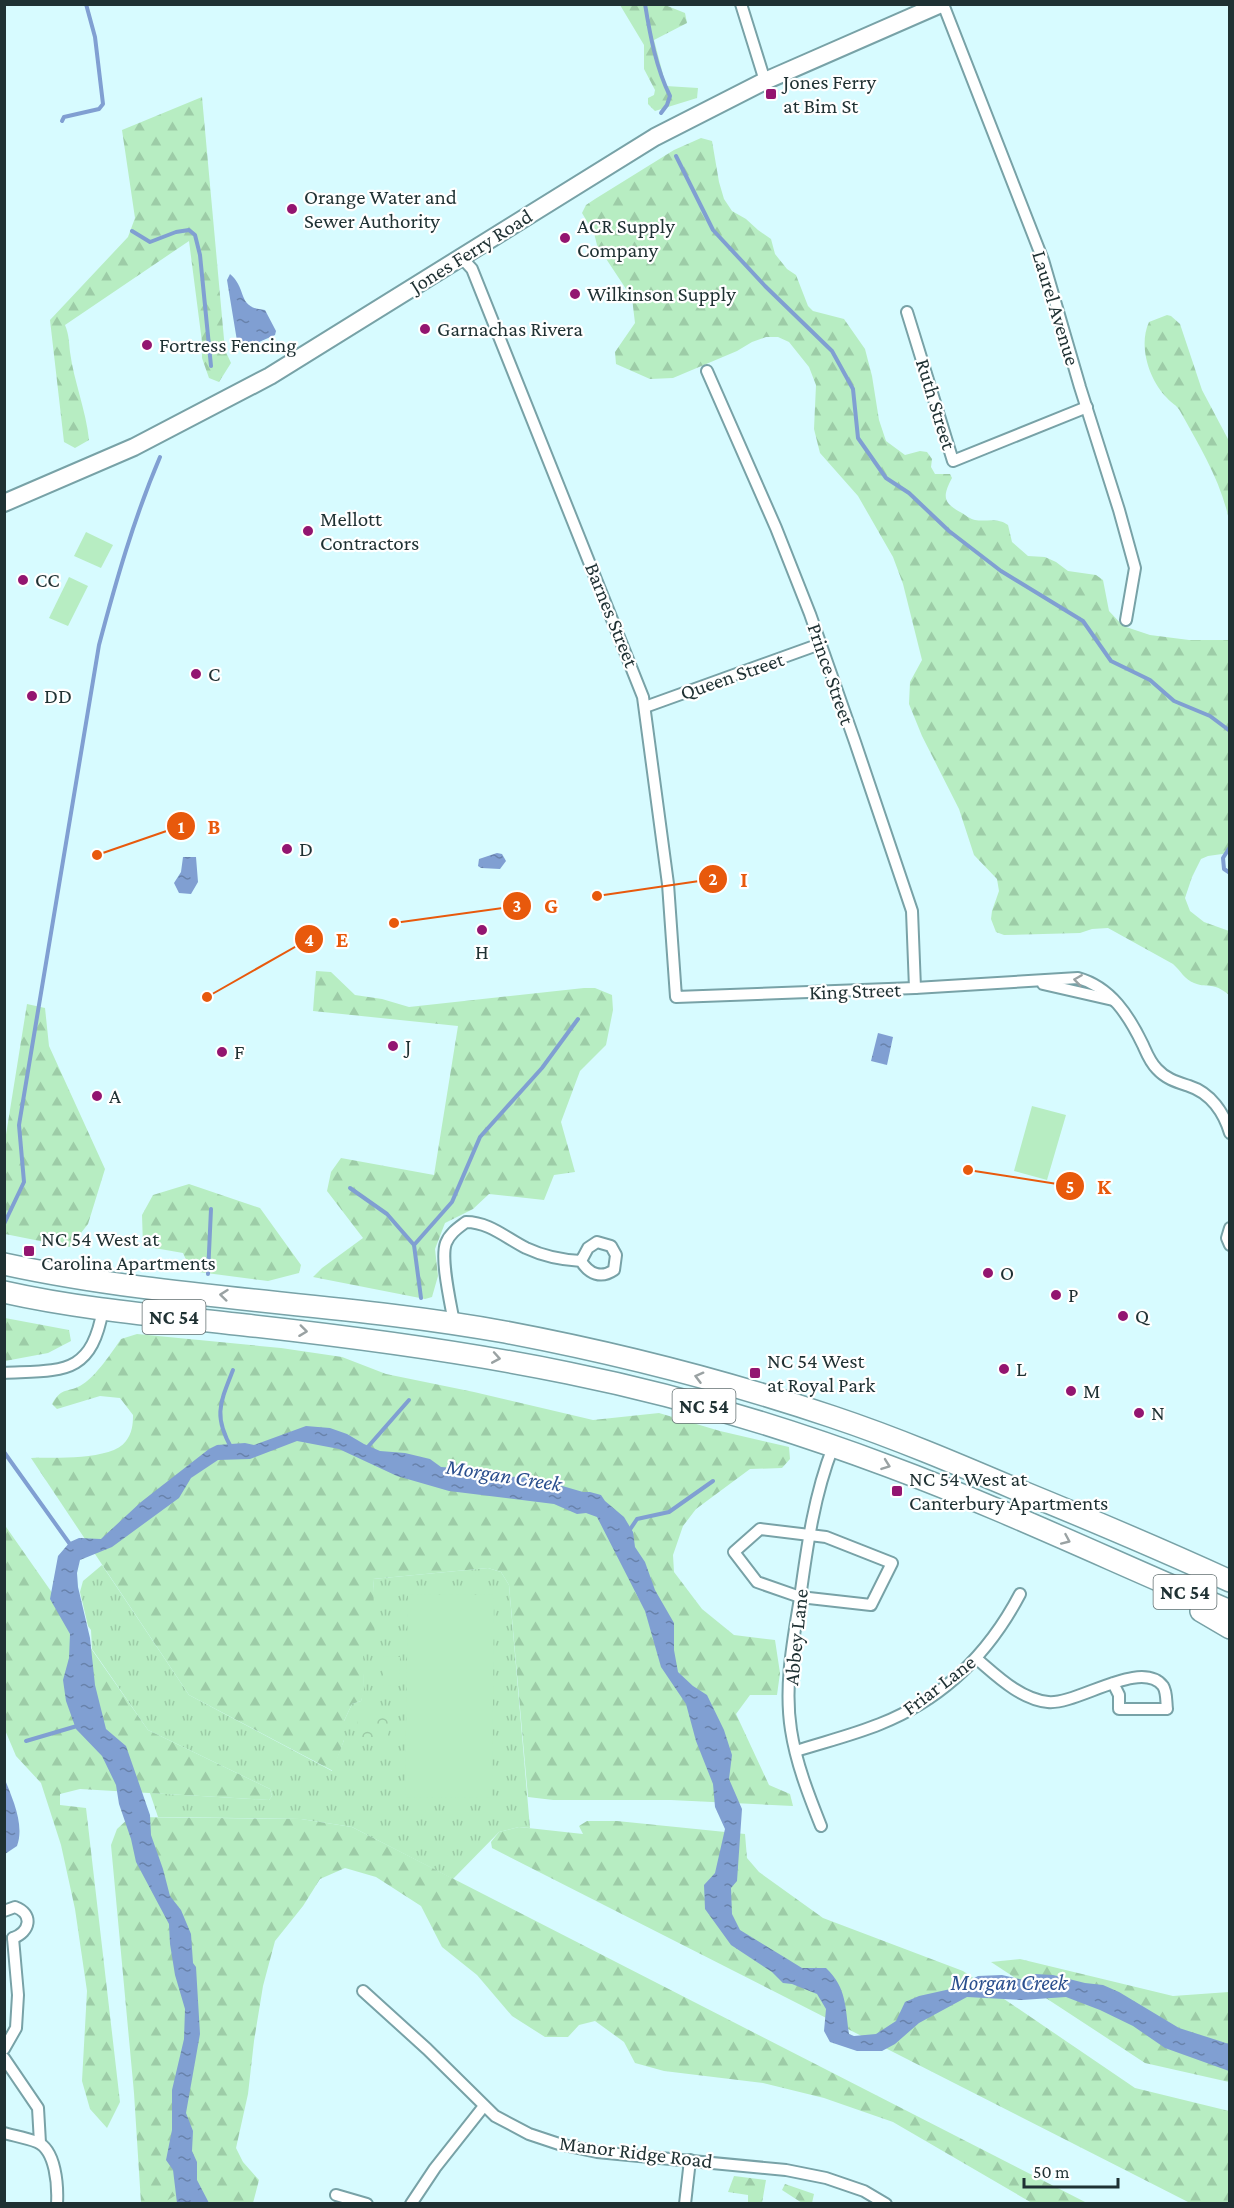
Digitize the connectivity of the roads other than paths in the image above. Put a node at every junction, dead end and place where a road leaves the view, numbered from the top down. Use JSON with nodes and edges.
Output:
{"nodes":[{"id":1,"x":741,"y":4,"type":"edge"},
{"id":2,"x":942,"y":4,"type":"edge"},
{"id":3,"x":765,"y":81,"type":"junction"},
{"id":4,"x":461,"y":257,"type":"junction"},
{"id":5,"x":907,"y":312,"type":"dead end"},
{"id":6,"x":706,"y":371,"type":"dead end"},
{"id":7,"x":1087,"y":407,"type":"junction"},
{"id":8,"x":4,"y":503,"type":"edge"},
{"id":9,"x":1126,"y":620,"type":"dead end"},
{"id":10,"x":820,"y":644,"type":"junction"},
{"id":11,"x":645,"y":707,"type":"junction"},
{"id":12,"x":915,"y":988,"type":"junction"},
{"id":13,"x":676,"y":997,"type":"joint"},
{"id":14,"x":1230,"y":1134,"type":"edge"},
{"id":15,"x":1230,"y":1228,"type":"edge"},
{"id":16,"x":1230,"y":1245,"type":"edge"},
{"id":17,"x":581,"y":1261,"type":"dead end"},
{"id":18,"x":4,"y":1264,"type":"edge"},
{"id":19,"x":114,"y":1282,"type":"junction"},
{"id":20,"x":185,"y":1291,"type":"junction"},
{"id":21,"x":12,"y":1294,"type":"edge"},
{"id":22,"x":103,"y":1309,"type":"junction"},
{"id":23,"x":454,"y":1323,"type":"junction"},
{"id":24,"x":4,"y":1373,"type":"edge"},
{"id":25,"x":630,"y":1386,"type":"junction"},
{"id":26,"x":832,"y":1416,"type":"junction"},
{"id":27,"x":833,"y":1447,"type":"junction"},
{"id":28,"x":973,"y":1471,"type":"junction"},
{"id":29,"x":809,"y":1535,"type":"junction"},
{"id":30,"x":1172,"y":1555,"type":"junction"},
{"id":31,"x":1230,"y":1570,"type":"edge"},
{"id":32,"x":1140,"y":1573,"type":"junction"},
{"id":33,"x":1230,"y":1581,"type":"edge"},
{"id":34,"x":1020,"y":1594,"type":"dead end"},
{"id":35,"x":800,"y":1597,"type":"junction"},
{"id":36,"x":1230,"y":1611,"type":"edge"},
{"id":37,"x":1230,"y":1628,"type":"edge"},
{"id":38,"x":977,"y":1659,"type":"junction"},
{"id":39,"x":1113,"y":1683,"type":"junction"},
{"id":40,"x":796,"y":1751,"type":"junction"},
{"id":41,"x":821,"y":1826,"type":"dead end"},
{"id":42,"x":4,"y":1911,"type":"edge"},
{"id":43,"x":9,"y":1935,"type":"edge"},
{"id":44,"x":363,"y":1990,"type":"dead end"},
{"id":45,"x":4,"y":2049,"type":"edge"},
{"id":46,"x":4,"y":2058,"type":"edge"},
{"id":47,"x":484,"y":2106,"type":"junction"},
{"id":48,"x":4,"y":2133,"type":"edge"},
{"id":49,"x":40,"y":2143,"type":"junction"},
{"id":50,"x":690,"y":2160,"type":"junction"},
{"id":51,"x":336,"y":2195,"type":"dead end"},
{"id":52,"x":57,"y":2204,"type":"edge"},
{"id":53,"x":367,"y":2204,"type":"edge"},
{"id":54,"x":411,"y":2204,"type":"edge"},
{"id":55,"x":684,"y":2204,"type":"edge"},
{"id":56,"x":886,"y":2204,"type":"edge"}],
"edges":[{"from":1,"to":3,"type":"street"},
{"from":2,"to":3,"type":"main road","name":"Jones Ferry Road"},
{"from":2,"to":7,"type":"street","name":"Laurel Avenue"},
{"from":3,"to":4,"type":"main road","name":"Jones Ferry Road"},
{"from":4,"to":8,"type":"main road","name":"Jones Ferry Road"},
{"from":4,"to":11,"type":"street","name":"Barnes Street"},
{"from":5,"to":7,"type":"street","name":"Ruth Street"},
{"from":6,"to":10,"type":"street","name":"Prince Street"},
{"from":7,"to":9,"type":"street","name":"Laurel Avenue"},
{"from":10,"to":11,"type":"street","name":"Queen Street"},
{"from":10,"to":12,"type":"street","name":"Prince Street"},
{"from":11,"to":13,"type":"street","name":"Barnes Street"},
{"from":12,"to":13,"type":"street","name":"King Street"},
{"from":12,"to":14,"type":"street","name":"King Street"},
{"from":15,"to":16,"type":"street"},
{"from":17,"to":23,"type":"street"},
{"from":18,"to":19,"type":"highway","number":"NC 54"},
{"from":19,"to":20,"type":"highway","number":"NC 54"},
{"from":19,"to":21,"type":"highway"},
{"from":20,"to":22,"type":"highway"},
{"from":23,"to":20,"type":"highway","number":"NC 54","one_way":true},
{"from":21,"to":22,"type":"highway","number":"NC 54"},
{"from":22,"to":24,"type":"street"},
{"from":22,"to":25,"type":"highway","number":"NC 54","one_way":true},
{"from":26,"to":23,"type":"highway","number":"NC 54","one_way":true},
{"from":25,"to":26,"type":"highway"},
{"from":25,"to":27,"type":"highway","number":"NC 54"},
{"from":26,"to":28,"type":"highway","number":"NC 54"},
{"from":27,"to":28,"type":"highway"},
{"from":27,"to":29,"type":"street","name":"Abbey Lane"},
{"from":27,"to":32,"type":"highway","number":"NC 54","one_way":true},
{"from":28,"to":30,"type":"highway","number":"NC 54"},
{"from":29,"to":35,"type":"street","name":"Abbey Lane"},
{"from":29,"to":35,"type":"street"},
{"from":29,"to":35,"type":"street"},
{"from":30,"to":31,"type":"highway"},
{"from":30,"to":33,"type":"highway","number":"NC 54"},
{"from":32,"to":36,"type":"highway","number":"NC 54"},
{"from":32,"to":37,"type":"highway"},
{"from":34,"to":38,"type":"street","name":"Friar Lane"},
{"from":35,"to":40,"type":"street","name":"Abbey Lane"},
{"from":38,"to":39,"type":"street"},
{"from":38,"to":40,"type":"street","name":"Friar Lane"},
{"from":39,"to":39,"type":"street"},
{"from":40,"to":41,"type":"street","name":"Abbey Lane"},
{"from":42,"to":43,"type":"street"},
{"from":43,"to":45,"type":"street"},
{"from":44,"to":47,"type":"street","name":"Manor Ridge Road"},
{"from":46,"to":49,"type":"street"},
{"from":47,"to":50,"type":"street","name":"Manor Ridge Road"},
{"from":47,"to":54,"type":"street"},
{"from":48,"to":49,"type":"street"},
{"from":49,"to":52,"type":"street"},
{"from":50,"to":55,"type":"street"},
{"from":50,"to":56,"type":"street","name":"Manor Ridge Road"},
{"from":51,"to":53,"type":"street"}]}
